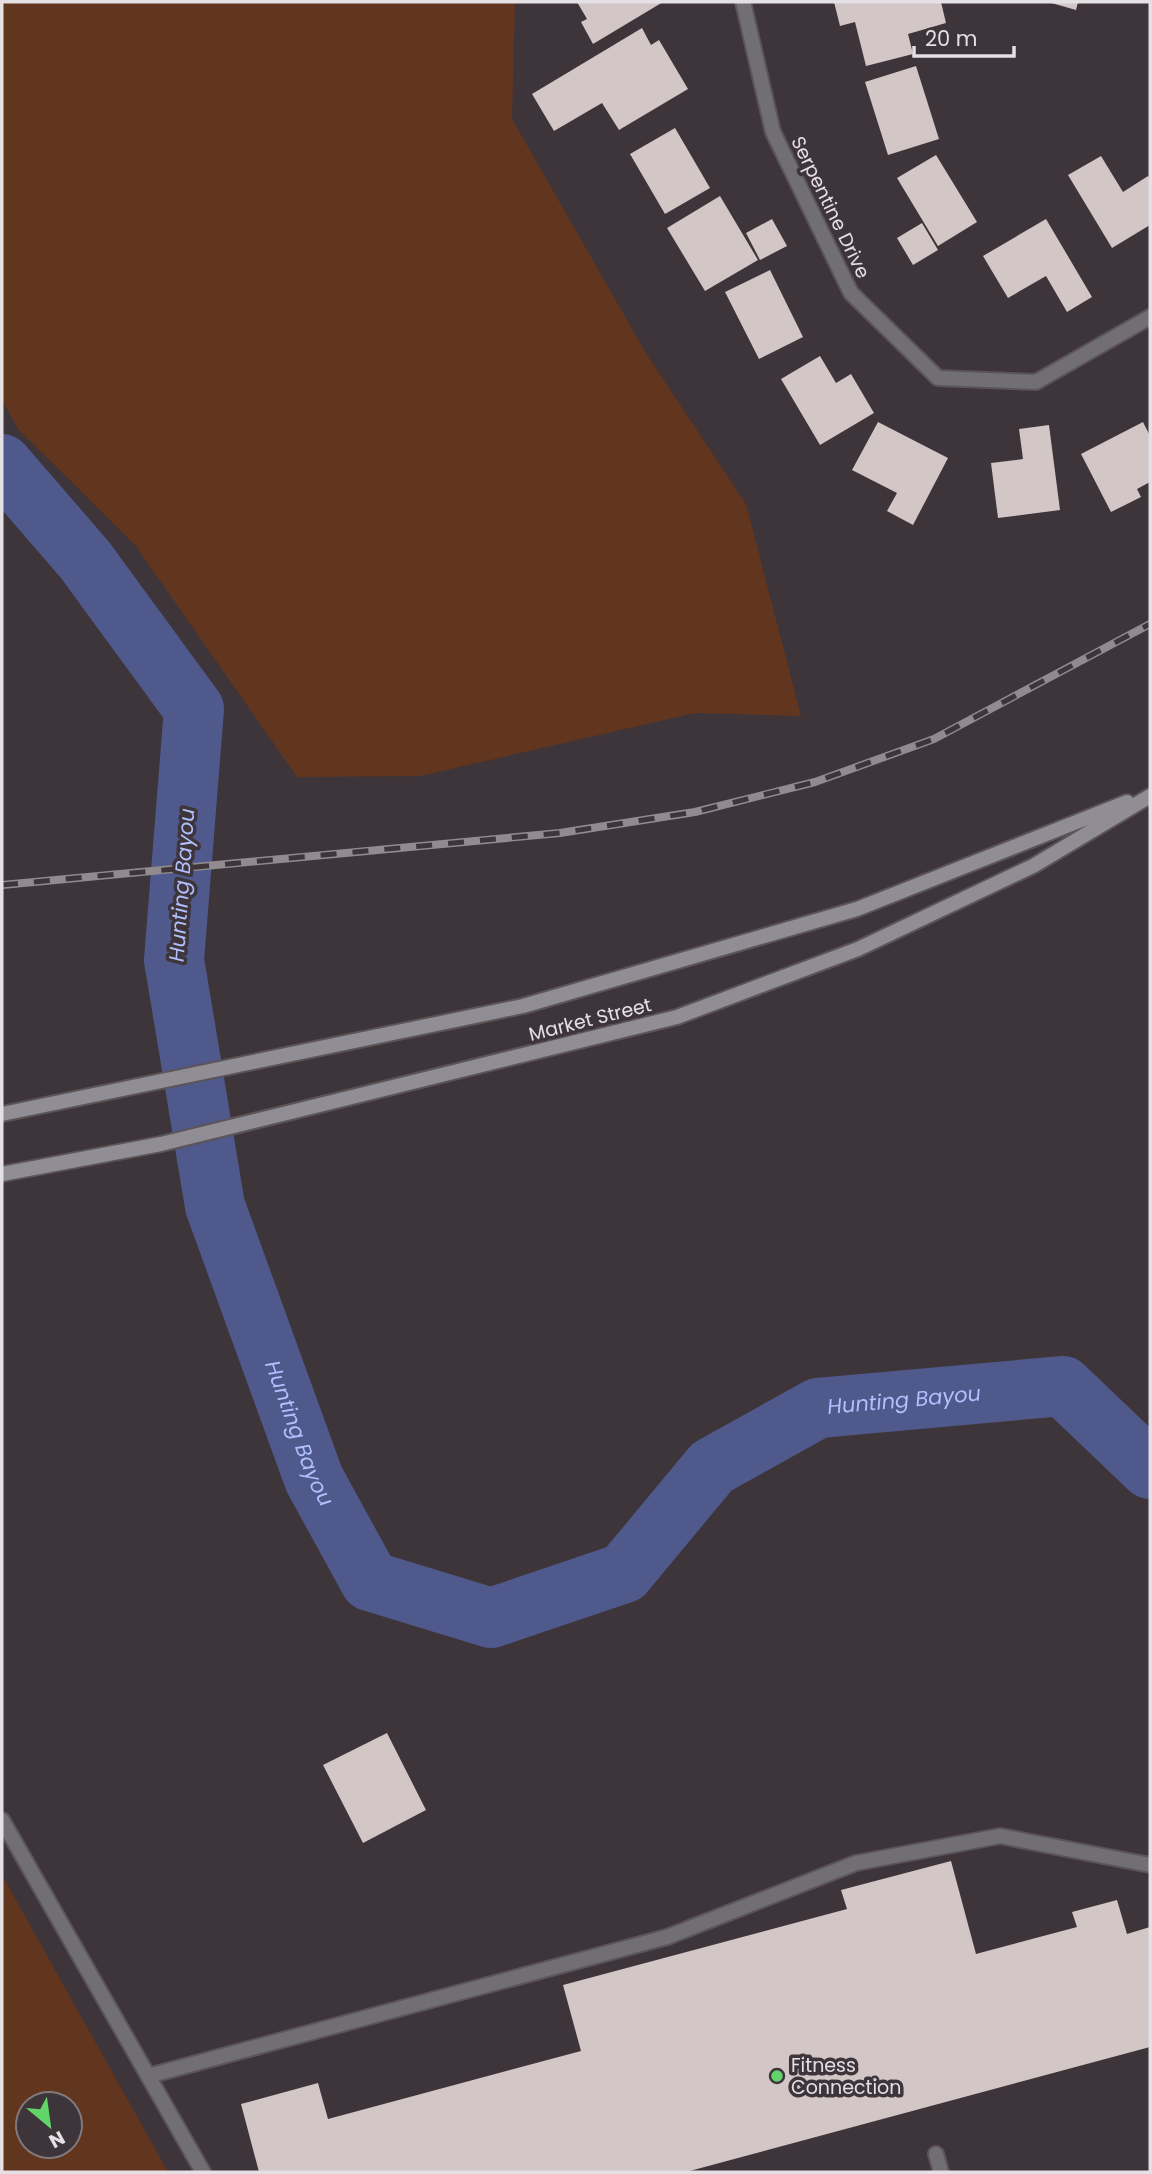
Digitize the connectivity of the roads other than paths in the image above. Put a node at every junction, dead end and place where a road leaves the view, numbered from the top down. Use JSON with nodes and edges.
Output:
{"nodes":[{"id":1,"x":743,"y":2,"type":"edge"},
{"id":2,"x":1150,"y":317,"type":"edge"},
{"id":3,"x":1150,"y":795,"type":"edge"},
{"id":4,"x":2,"y":1114,"type":"edge"},
{"id":5,"x":2,"y":1174,"type":"edge"},
{"id":6,"x":2,"y":1820,"type":"edge"},
{"id":7,"x":1150,"y":1865,"type":"edge"},
{"id":8,"x":148,"y":2076,"type":"junction"},
{"id":9,"x":936,"y":2154,"type":"dead end"},
{"id":10,"x":203,"y":2172,"type":"edge"},
{"id":11,"x":941,"y":2172,"type":"edge"}],
"edges":[{"from":1,"to":2,"type":"street","name":"Serpentine Drive"},
{"from":3,"to":4,"type":"main road","name":"Market Street"},
{"from":3,"to":5,"type":"main road","name":"Market Street"},
{"from":6,"to":8,"type":"street"},
{"from":7,"to":8,"type":"street"},
{"from":8,"to":10,"type":"street"},
{"from":9,"to":11,"type":"street"}]}
